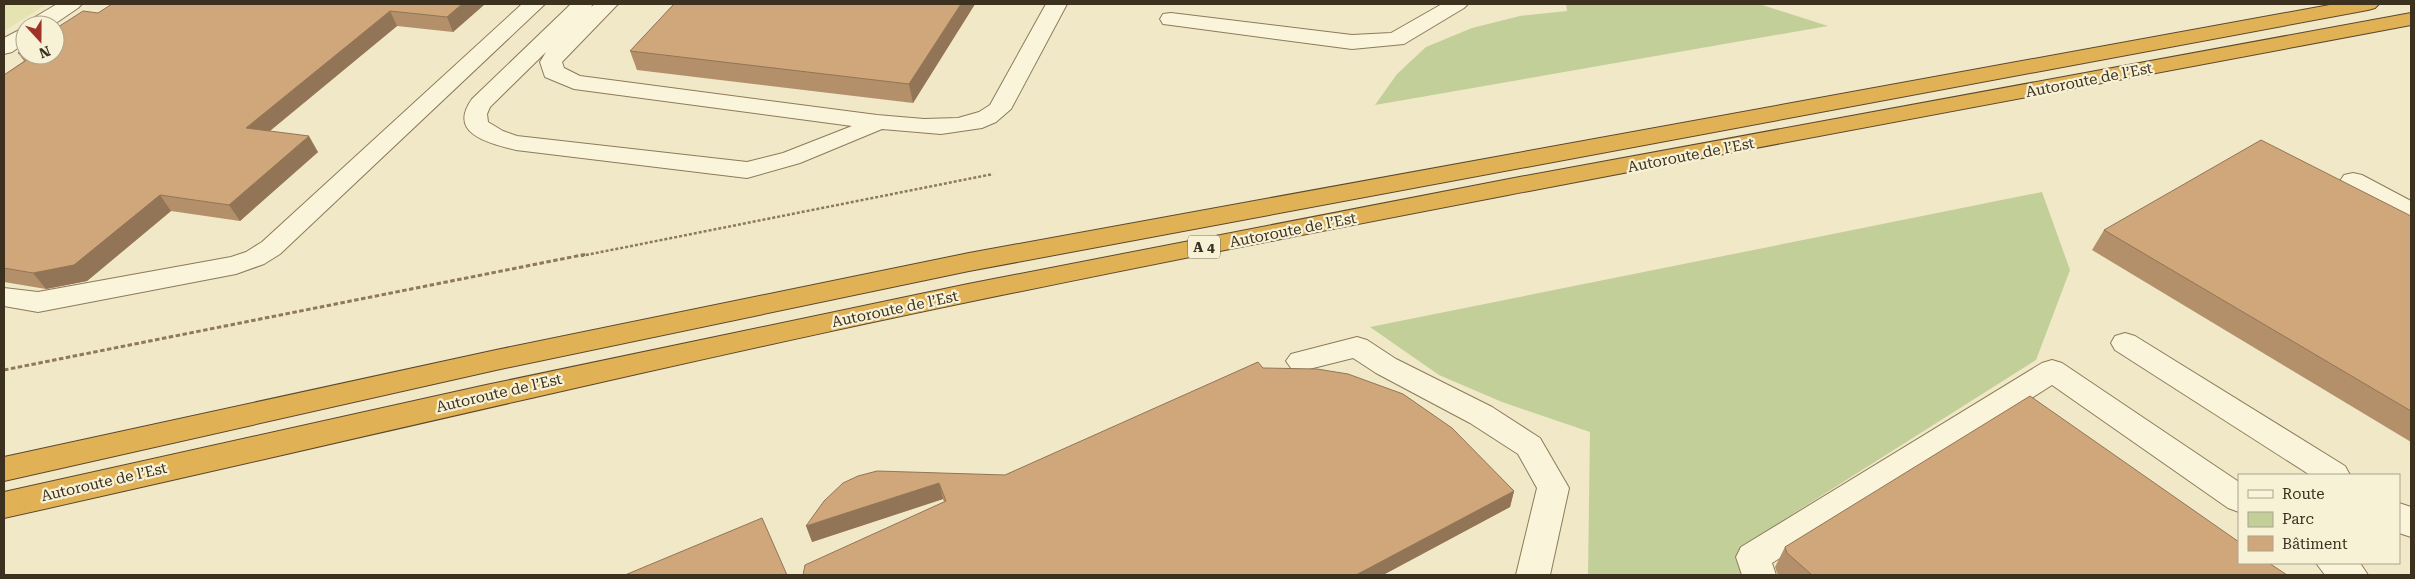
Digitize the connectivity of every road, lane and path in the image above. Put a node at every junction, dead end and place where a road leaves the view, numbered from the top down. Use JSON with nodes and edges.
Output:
{"nodes":[{"id":1,"x":72,"y":4,"type":"edge"},
{"id":2,"x":534,"y":4,"type":"edge"},
{"id":3,"x":583,"y":4,"type":"edge"},
{"id":4,"x":606,"y":4,"type":"edge"},
{"id":5,"x":1056,"y":4,"type":"edge"},
{"id":6,"x":1458,"y":4,"type":"edge"},
{"id":7,"x":2368,"y":4,"type":"edge"},
{"id":8,"x":54,"y":15,"type":"edge"},
{"id":9,"x":1171,"y":19,"type":"dead end"},
{"id":10,"x":2411,"y":19,"type":"edge"},
{"id":11,"x":15,"y":40,"type":"edge"},
{"id":12,"x":4,"y":47,"type":"edge"},
{"id":13,"x":877,"y":122,"type":"junction"},
{"id":14,"x":993,"y":174,"type":"dead end"},
{"id":15,"x":2353,"y":181,"type":"dead end"},
{"id":16,"x":2411,"y":210,"type":"edge"},
{"id":17,"x":4,"y":297,"type":"edge"},
{"id":18,"x":2125,"y":343,"type":"dead end"},
{"id":19,"x":1301,"y":361,"type":"dead end"},
{"id":20,"x":4,"y":370,"type":"edge"},
{"id":21,"x":4,"y":469,"type":"edge"},
{"id":22,"x":2332,"y":474,"type":"edge"},
{"id":23,"x":2238,"y":498,"type":"edge"},
{"id":24,"x":4,"y":505,"type":"edge"},
{"id":25,"x":2400,"y":517,"type":"edge"},
{"id":26,"x":2411,"y":524,"type":"edge"},
{"id":27,"x":2334,"y":564,"type":"edge"},
{"id":28,"x":1533,"y":575,"type":"edge"},
{"id":29,"x":1759,"y":575,"type":"edge"},
{"id":30,"x":2351,"y":575,"type":"edge"}],
"edges":[{"from":1,"to":8,"type":"lane"},
{"from":2,"to":17,"type":"lane"},
{"from":3,"to":13,"type":"lane"},
{"from":4,"to":13,"type":"lane"},
{"from":5,"to":13,"type":"lane"},
{"from":6,"to":9,"type":"lane"},
{"from":7,"to":21,"type":"highway","name":"Autoroute de l’Est","number":"A 4"},
{"from":10,"to":24,"type":"highway","name":"Autoroute de l’Est","number":"A 4"},
{"from":11,"to":12,"type":"lane"},
{"from":14,"to":20,"type":"path"},
{"from":15,"to":16,"type":"lane"},
{"from":18,"to":22,"type":"lane"},
{"from":19,"to":28,"type":"lane"},
{"from":23,"to":29,"type":"lane"},
{"from":25,"to":26,"type":"lane"},
{"from":27,"to":30,"type":"lane"}]}
